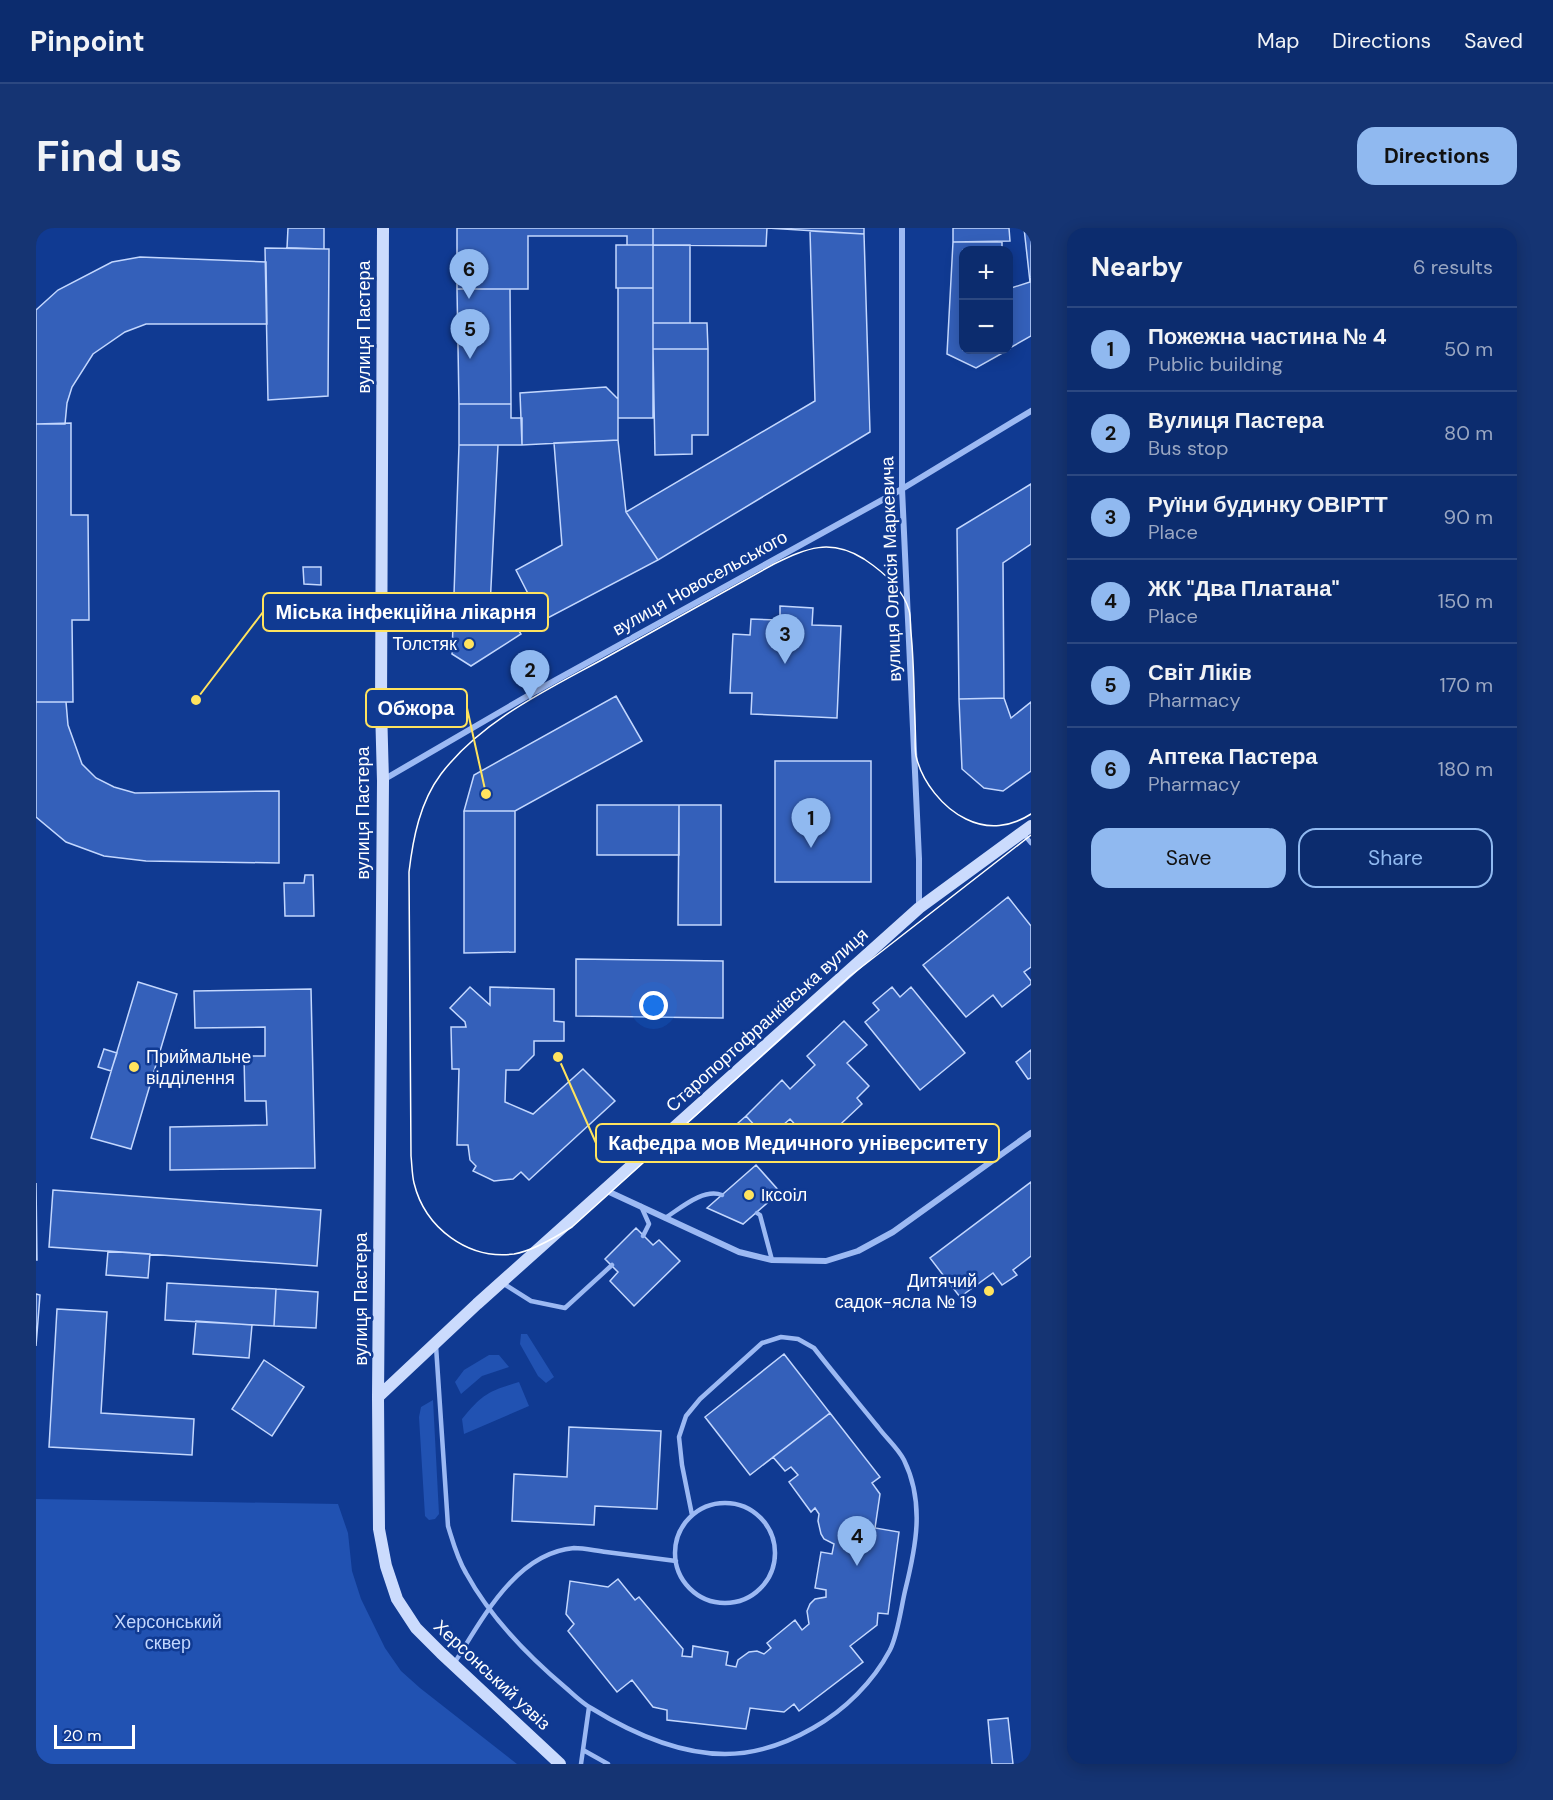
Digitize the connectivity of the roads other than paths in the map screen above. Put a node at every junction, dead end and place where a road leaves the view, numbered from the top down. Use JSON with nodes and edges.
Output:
{"nodes":[{"id":1,"x":383,"y":228,"type":"edge"},
{"id":2,"x":902,"y":228,"type":"edge"},
{"id":3,"x":1031,"y":411,"type":"edge"},
{"id":4,"x":902,"y":489,"type":"junction"},
{"id":5,"x":383,"y":781,"type":"junction"},
{"id":6,"x":1027,"y":829,"type":"edge"},
{"id":7,"x":1031,"y":843,"type":"edge"},
{"id":8,"x":919,"y":908,"type":"junction"},
{"id":9,"x":1031,"y":1133,"type":"edge"},
{"id":10,"x":605,"y":1189,"type":"junction"},
{"id":11,"x":722,"y":1196,"type":"dead end"},
{"id":12,"x":641,"y":1206,"type":"junction"},
{"id":13,"x":757,"y":1213,"type":"dead end"},
{"id":14,"x":665,"y":1218,"type":"junction"},
{"id":15,"x":643,"y":1236,"type":"dead end"},
{"id":16,"x":772,"y":1260,"type":"junction"},
{"id":17,"x":612,"y":1265,"type":"dead end"},
{"id":18,"x":501,"y":1282,"type":"junction"},
{"id":19,"x":436,"y":1341,"type":"junction"},
{"id":20,"x":378,"y":1397,"type":"junction"},
{"id":21,"x":692,"y":1515,"type":"junction"},
{"id":22,"x":675,"y":1561,"type":"junction"},
{"id":23,"x":489,"y":1609,"type":"junction"},
{"id":24,"x":453,"y":1665,"type":"junction"},
{"id":25,"x":589,"y":1707,"type":"junction"},
{"id":26,"x":583,"y":1750,"type":"junction"},
{"id":27,"x":560,"y":1764,"type":"edge"},
{"id":28,"x":581,"y":1764,"type":"edge"},
{"id":29,"x":608,"y":1764,"type":"edge"}],
"edges":[{"from":1,"to":5,"type":"main road","name":"вулиця Пастера"},
{"from":2,"to":4,"type":"street","name":"вулиця Олексія Маркевича"},
{"from":3,"to":4,"type":"street","name":"вулиця Новосельського"},
{"from":4,"to":5,"type":"street","name":"вулиця Новосельського"},
{"from":4,"to":8,"type":"street","name":"вулиця Олексія Маркевича"},
{"from":5,"to":20,"type":"main road","name":"вулиця Пастера"},
{"from":6,"to":7,"type":"lane"},
{"from":6,"to":8,"type":"main road","name":"Старопортофранківська вулиця"},
{"from":8,"to":10,"type":"main road","name":"Старопортофранківська вулиця"},
{"from":9,"to":16,"type":"street"},
{"from":10,"to":12,"type":"street"},
{"from":10,"to":18,"type":"main road","name":"Старопортофранківська вулиця"},
{"from":11,"to":14,"type":"lane"},
{"from":12,"to":14,"type":"street"},
{"from":12,"to":15,"type":"lane"},
{"from":13,"to":16,"type":"lane"},
{"from":14,"to":16,"type":"street"},
{"from":17,"to":18,"type":"lane"},
{"from":18,"to":19,"type":"main road","name":"Старопортофранківська вулиця"},
{"from":19,"to":20,"type":"main road","name":"Старопортофранківська вулиця"},
{"from":19,"to":23,"type":"lane"},
{"from":20,"to":24,"type":"main road","name":"Херсонський узвіз"},
{"from":21,"to":22,"type":"lane"},
{"from":21,"to":22,"type":"lane"},
{"from":21,"to":25,"type":"lane"},
{"from":22,"to":23,"type":"lane"},
{"from":23,"to":24,"type":"lane"},
{"from":23,"to":25,"type":"lane"},
{"from":24,"to":27,"type":"main road","name":"Херсонський узвіз"},
{"from":25,"to":26,"type":"lane"},
{"from":26,"to":28,"type":"lane"},
{"from":26,"to":29,"type":"lane"}]}
